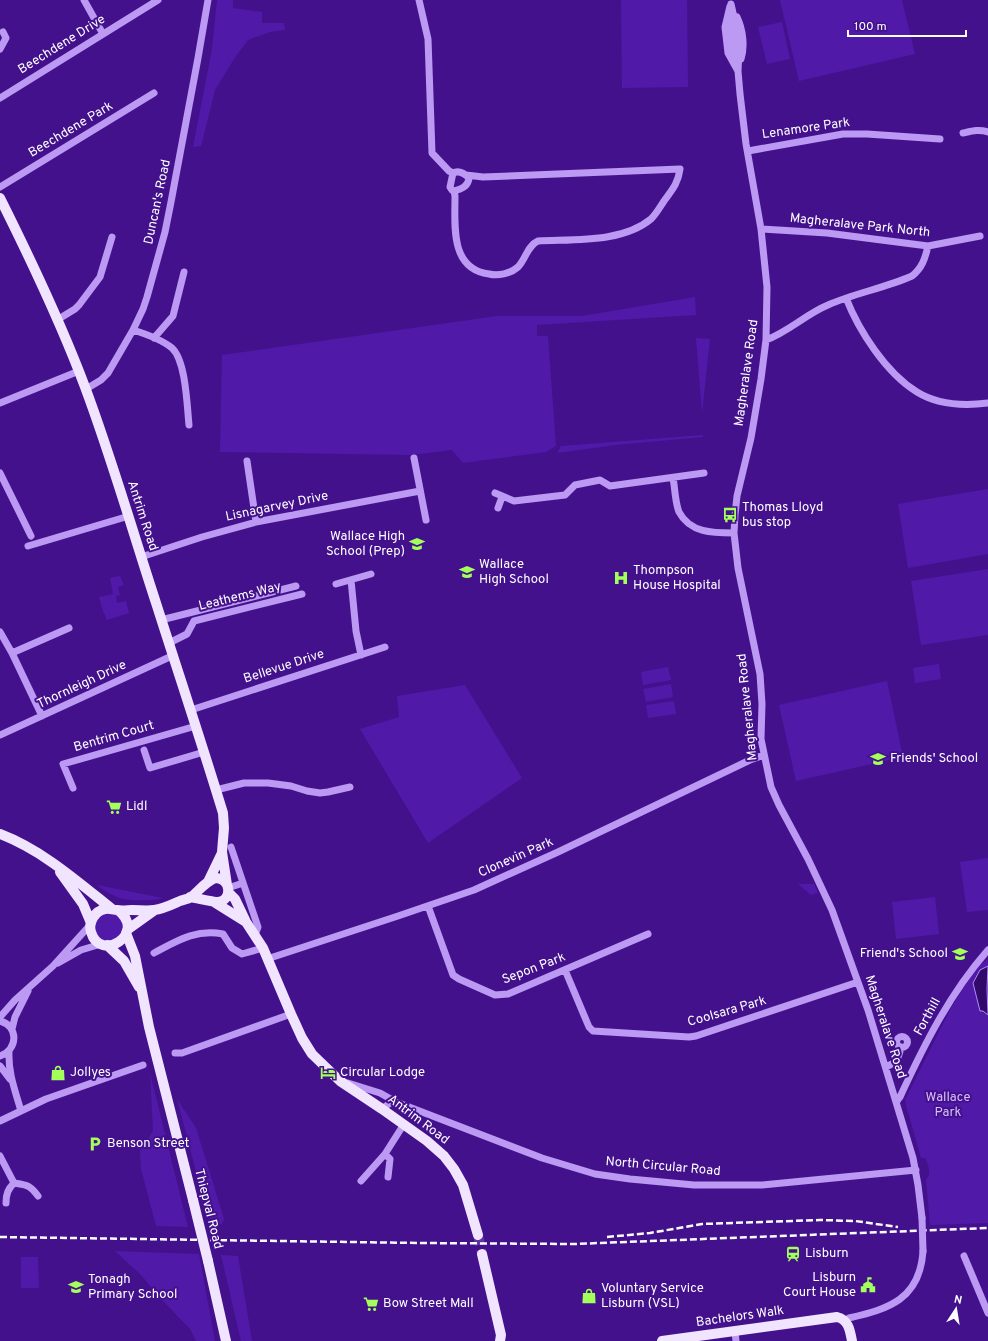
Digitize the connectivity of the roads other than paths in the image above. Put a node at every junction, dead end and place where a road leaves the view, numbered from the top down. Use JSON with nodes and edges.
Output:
{"nodes":[{"id":1,"x":84,"y":0,"type":"edge"},
{"id":2,"x":158,"y":0,"type":"edge"},
{"id":3,"x":208,"y":0,"type":"edge"},
{"id":4,"x":419,"y":0,"type":"edge"},
{"id":5,"x":3,"y":32,"type":"dead end"},
{"id":6,"x":103,"y":34,"type":"junction"},
{"id":7,"x":0,"y":49,"type":"edge"},
{"id":8,"x":738,"y":71,"type":"junction"},
{"id":9,"x":154,"y":93,"type":"dead end"},
{"id":10,"x":0,"y":98,"type":"edge"},
{"id":11,"x":988,"y":132,"type":"edge"},
{"id":12,"x":963,"y":133,"type":"dead end"},
{"id":13,"x":940,"y":139,"type":"dead end"},
{"id":14,"x":748,"y":151,"type":"junction"},
{"id":15,"x":453,"y":173,"type":"junction"},
{"id":16,"x":466,"y":175,"type":"junction"},
{"id":17,"x":0,"y":187,"type":"edge"},
{"id":18,"x":454,"y":191,"type":"junction"},
{"id":19,"x":0,"y":198,"type":"edge"},
{"id":20,"x":761,"y":229,"type":"junction"},
{"id":21,"x":980,"y":236,"type":"dead end"},
{"id":22,"x":112,"y":237,"type":"dead end"},
{"id":23,"x":928,"y":246,"type":"junction"},
{"id":24,"x":184,"y":272,"type":"dead end"},
{"id":25,"x":846,"y":298,"type":"junction"},
{"id":26,"x":57,"y":320,"type":"junction"},
{"id":27,"x":133,"y":330,"type":"junction"},
{"id":28,"x":154,"y":338,"type":"junction"},
{"id":29,"x":766,"y":340,"type":"junction"},
{"id":30,"x":79,"y":371,"type":"junction"},
{"id":31,"x":86,"y":389,"type":"junction"},
{"id":32,"x":988,"y":403,"type":"edge"},
{"id":33,"x":0,"y":404,"type":"edge"},
{"id":34,"x":189,"y":425,"type":"dead end"},
{"id":35,"x":414,"y":458,"type":"dead end"},
{"id":36,"x":248,"y":461,"type":"dead end"},
{"id":37,"x":0,"y":473,"type":"edge"},
{"id":38,"x":704,"y":473,"type":"dead end"},
{"id":39,"x":673,"y":478,"type":"junction"},
{"id":40,"x":8,"y":490,"type":"junction"},
{"id":41,"x":420,"y":491,"type":"junction"},
{"id":42,"x":0,"y":494,"type":"edge"},
{"id":43,"x":498,"y":508,"type":"dead end"},
{"id":44,"x":129,"y":516,"type":"junction"},
{"id":45,"x":426,"y":520,"type":"dead end"},
{"id":46,"x":256,"y":522,"type":"junction"},
{"id":47,"x":734,"y":533,"type":"junction"},
{"id":48,"x":31,"y":536,"type":"dead end"},
{"id":49,"x":28,"y":546,"type":"dead end"},
{"id":50,"x":141,"y":557,"type":"junction"},
{"id":51,"x":371,"y":574,"type":"dead end"},
{"id":52,"x":351,"y":580,"type":"junction"},
{"id":53,"x":336,"y":584,"type":"dead end"},
{"id":54,"x":296,"y":586,"type":"dead end"},
{"id":55,"x":302,"y":594,"type":"dead end"},
{"id":56,"x":161,"y":620,"type":"junction"},
{"id":57,"x":68,"y":628,"type":"dead end"},
{"id":58,"x":0,"y":632,"type":"edge"},
{"id":59,"x":169,"y":643,"type":"junction"},
{"id":60,"x":385,"y":647,"type":"dead end"},
{"id":61,"x":12,"y":653,"type":"junction"},
{"id":62,"x":174,"y":655,"type":"junction"},
{"id":63,"x":361,"y":655,"type":"junction"},
{"id":64,"x":191,"y":710,"type":"junction"},
{"id":65,"x":42,"y":716,"type":"junction"},
{"id":66,"x":196,"y":726,"type":"junction"},
{"id":67,"x":0,"y":735,"type":"edge"},
{"id":68,"x":144,"y":750,"type":"dead end"},
{"id":69,"x":204,"y":752,"type":"junction"},
{"id":70,"x":764,"y":755,"type":"junction"},
{"id":71,"x":350,"y":787,"type":"dead end"},
{"id":72,"x":73,"y":788,"type":"dead end"},
{"id":73,"x":216,"y":790,"type":"junction"},
{"id":74,"x":0,"y":834,"type":"edge"},
{"id":75,"x":226,"y":850,"type":"junction"},
{"id":76,"x":52,"y":863,"type":"junction"},
{"id":77,"x":207,"y":883,"type":"junction"},
{"id":78,"x":243,"y":883,"type":"junction"},
{"id":79,"x":228,"y":888,"type":"junction"},
{"id":80,"x":190,"y":898,"type":"junction"},
{"id":81,"x":212,"y":901,"type":"junction"},
{"id":82,"x":428,"y":906,"type":"junction"},
{"id":83,"x":115,"y":909,"type":"junction"},
{"id":84,"x":155,"y":910,"type":"junction"},
{"id":85,"x":246,"y":922,"type":"junction"},
{"id":86,"x":91,"y":923,"type":"junction"},
{"id":87,"x":127,"y":931,"type":"junction"},
{"id":88,"x":648,"y":934,"type":"dead end"},
{"id":89,"x":255,"y":935,"type":"junction"},
{"id":90,"x":104,"y":944,"type":"junction"},
{"id":91,"x":263,"y":948,"type":"junction"},
{"id":92,"x":988,"y":950,"type":"edge"},
{"id":93,"x":154,"y":953,"type":"dead end"},
{"id":94,"x":267,"y":959,"type":"junction"},
{"id":95,"x":53,"y":966,"type":"junction"},
{"id":96,"x":565,"y":970,"type":"junction"},
{"id":97,"x":858,"y":982,"type":"junction"},
{"id":98,"x":31,"y":985,"type":"junction"},
{"id":99,"x":141,"y":990,"type":"junction"},
{"id":100,"x":291,"y":1014,"type":"junction"},
{"id":101,"x":0,"y":1017,"type":"edge"},
{"id":102,"x":0,"y":1021,"type":"edge"},
{"id":103,"x":12,"y":1029,"type":"junction"},
{"id":104,"x":901,"y":1047,"type":"dead end"},
{"id":105,"x":9,"y":1051,"type":"junction"},
{"id":106,"x":175,"y":1053,"type":"dead end"},
{"id":107,"x":0,"y":1056,"type":"edge"},
{"id":108,"x":143,"y":1065,"type":"dead end"},
{"id":109,"x":0,"y":1066,"type":"edge"},
{"id":110,"x":886,"y":1067,"type":"junction"},
{"id":111,"x":11,"y":1079,"type":"junction"},
{"id":112,"x":340,"y":1081,"type":"junction"},
{"id":113,"x":897,"y":1101,"type":"junction"},
{"id":114,"x":396,"y":1102,"type":"junction"},
{"id":115,"x":382,"y":1109,"type":"junction"},
{"id":116,"x":21,"y":1111,"type":"junction"},
{"id":117,"x":0,"y":1121,"type":"edge"},
{"id":118,"x":404,"y":1124,"type":"junction"},
{"id":119,"x":385,"y":1154,"type":"junction"},
{"id":120,"x":0,"y":1156,"type":"edge"},
{"id":121,"x":916,"y":1170,"type":"junction"},
{"id":122,"x":388,"y":1177,"type":"dead end"},
{"id":123,"x":361,"y":1180,"type":"dead end"},
{"id":124,"x":14,"y":1183,"type":"junction"},
{"id":125,"x":38,"y":1196,"type":"dead end"},
{"id":126,"x":6,"y":1203,"type":"dead end"},
{"id":127,"x":478,"y":1235,"type":"tunnel mouth"},
{"id":128,"x":482,"y":1254,"type":"tunnel mouth"},
{"id":129,"x":964,"y":1256,"type":"dead end"},
{"id":130,"x":988,"y":1314,"type":"edge"},
{"id":131,"x":845,"y":1321,"type":"junction"},
{"id":132,"x":735,"y":1336,"type":"edge"},
{"id":133,"x":502,"y":1339,"type":"edge"},
{"id":134,"x":226,"y":1341,"type":"edge"},
{"id":135,"x":662,"y":1341,"type":"edge"},
{"id":136,"x":852,"y":1341,"type":"edge"}],
"edges":[{"from":1,"to":6,"type":"street"},
{"from":2,"to":6,"type":"street","name":"Beechdene Drive"},
{"from":3,"to":27,"type":"street","name":"Duncan's Road"},
{"from":4,"to":15,"type":"street"},
{"from":5,"to":7,"type":"street"},
{"from":6,"to":10,"type":"street","name":"Beechdene Drive"},
{"from":8,"to":8,"type":"street","name":"Magheralave Road"},
{"from":8,"to":14,"type":"street","name":"Magheralave Road"},
{"from":9,"to":17,"type":"street","name":"Beechdene Park"},
{"from":11,"to":12,"type":"street"},
{"from":13,"to":14,"type":"street","name":"Lenamore Park"},
{"from":14,"to":20,"type":"street","name":"Magheralave Road"},
{"from":15,"to":16,"type":"street"},
{"from":15,"to":18,"type":"street"},
{"from":16,"to":18,"type":"street"},
{"from":16,"to":18,"type":"street"},
{"from":19,"to":26,"type":"main road","name":"Antrim Road"},
{"from":20,"to":23,"type":"street","name":"Magheralave Park North"},
{"from":20,"to":29,"type":"street","name":"Magheralave Road"},
{"from":21,"to":23,"type":"street","name":"Magheralave Park North"},
{"from":22,"to":26,"type":"street"},
{"from":23,"to":25,"type":"street"},
{"from":24,"to":28,"type":"street"},
{"from":25,"to":29,"type":"street"},
{"from":25,"to":32,"type":"street"},
{"from":26,"to":30,"type":"main road","name":"Antrim Road"},
{"from":27,"to":28,"type":"street"},
{"from":27,"to":31,"type":"street","name":"Duncan's Road"},
{"from":28,"to":34,"type":"street"},
{"from":29,"to":47,"type":"street","name":"Magheralave Road"},
{"from":30,"to":31,"type":"main road","name":"Antrim Road"},
{"from":30,"to":33,"type":"street"},
{"from":31,"to":44,"type":"main road","name":"Antrim Road"},
{"from":35,"to":41,"type":"street"},
{"from":36,"to":46,"type":"street"},
{"from":37,"to":40,"type":"street"},
{"from":38,"to":39,"type":"street"},
{"from":39,"to":43,"type":"street"},
{"from":39,"to":47,"type":"street"},
{"from":40,"to":42,"type":"street"},
{"from":40,"to":48,"type":"street"},
{"from":41,"to":45,"type":"street"},
{"from":41,"to":46,"type":"street","name":"Lisnagarvey Drive"},
{"from":44,"to":49,"type":"street"},
{"from":44,"to":50,"type":"main road","name":"Antrim Road"},
{"from":46,"to":50,"type":"street","name":"Lisnagarvey Drive"},
{"from":47,"to":70,"type":"street","name":"Magheralave Road"},
{"from":50,"to":56,"type":"main road","name":"Antrim Road"},
{"from":51,"to":52,"type":"street"},
{"from":52,"to":53,"type":"street"},
{"from":52,"to":63,"type":"street"},
{"from":54,"to":56,"type":"street"},
{"from":55,"to":59,"type":"street","name":"Leathems Way"},
{"from":56,"to":59,"type":"main road","name":"Antrim Road"},
{"from":57,"to":61,"type":"street"},
{"from":58,"to":61,"type":"street"},
{"from":59,"to":62,"type":"main road","name":"Antrim Road"},
{"from":60,"to":63,"type":"street","name":"Bellevue Drive"},
{"from":61,"to":65,"type":"street"},
{"from":62,"to":64,"type":"main road","name":"Antrim Road"},
{"from":62,"to":65,"type":"street","name":"Thornleigh Drive"},
{"from":63,"to":64,"type":"street","name":"Bellevue Drive"},
{"from":64,"to":66,"type":"main road","name":"Antrim Road"},
{"from":65,"to":67,"type":"street","name":"Thornleigh Drive"},
{"from":66,"to":69,"type":"main road","name":"Antrim Road"},
{"from":66,"to":72,"type":"street","name":"Bentrim Court"},
{"from":68,"to":69,"type":"street","name":"Bentrim Court"},
{"from":69,"to":73,"type":"main road","name":"Antrim Road"},
{"from":70,"to":82,"type":"street","name":"Clonevin Park"},
{"from":70,"to":97,"type":"street","name":"Magheralave Road"},
{"from":71,"to":73,"type":"street"},
{"from":73,"to":75,"type":"main road","name":"Antrim Road"},
{"from":74,"to":76,"type":"main road"},
{"from":75,"to":77,"type":"main road","name":"Antrim Road"},
{"from":75,"to":78,"type":"street"},
{"from":75,"to":79,"type":"main road","name":"Antrim Road"},
{"from":76,"to":83,"type":"main road"},
{"from":76,"to":86,"type":"main road"},
{"from":77,"to":79,"type":"main road"},
{"from":77,"to":80,"type":"main road"},
{"from":77,"to":81,"type":"main road"},
{"from":78,"to":79,"type":"street"},
{"from":78,"to":89,"type":"street"},
{"from":79,"to":81,"type":"main road"},
{"from":79,"to":85,"type":"main road","name":"Antrim Road"},
{"from":80,"to":81,"type":"main road"},
{"from":80,"to":84,"type":"main road"},
{"from":81,"to":85,"type":"main road","name":"Antrim Road"},
{"from":82,"to":94,"type":"street","name":"Clonevin Park"},
{"from":82,"to":96,"type":"street","name":"Sepon Park"},
{"from":83,"to":84,"type":"main road"},
{"from":83,"to":86,"type":"main road"},
{"from":83,"to":87,"type":"main road"},
{"from":84,"to":87,"type":"main road"},
{"from":85,"to":89,"type":"main road","name":"Antrim Road"},
{"from":86,"to":90,"type":"main road"},
{"from":86,"to":95,"type":"street"},
{"from":87,"to":90,"type":"main road"},
{"from":87,"to":99,"type":"main road","name":"Thiepval Road"},
{"from":88,"to":96,"type":"street","name":"Sepon Park"},
{"from":89,"to":91,"type":"main road","name":"Antrim Road"},
{"from":90,"to":95,"type":"street"},
{"from":90,"to":99,"type":"main road","name":"Thiepval Road"},
{"from":91,"to":93,"type":"street"},
{"from":91,"to":94,"type":"main road","name":"Antrim Road"},
{"from":92,"to":113,"type":"street","name":"Forthill"},
{"from":94,"to":100,"type":"main road","name":"Antrim Road"},
{"from":95,"to":98,"type":"street"},
{"from":96,"to":97,"type":"street","name":"Coolsara Park"},
{"from":97,"to":110,"type":"street","name":"Magheralave Road"},
{"from":98,"to":101,"type":"street"},
{"from":98,"to":103,"type":"street"},
{"from":99,"to":134,"type":"main road","name":"Thiepval Road","bridge":true},
{"from":100,"to":106,"type":"street"},
{"from":100,"to":112,"type":"main road","name":"Antrim Road"},
{"from":102,"to":103,"type":"street"},
{"from":103,"to":105,"type":"street"},
{"from":104,"to":110,"type":"street"},
{"from":105,"to":107,"type":"street"},
{"from":105,"to":111,"type":"street"},
{"from":108,"to":116,"type":"street"},
{"from":109,"to":111,"type":"street"},
{"from":110,"to":113,"type":"street","name":"Magheralave Road"},
{"from":111,"to":116,"type":"street"},
{"from":112,"to":114,"type":"street","name":"North Circular Road"},
{"from":112,"to":115,"type":"main road","name":"Antrim Road"},
{"from":113,"to":121,"type":"street","name":"Magheralave Road"},
{"from":114,"to":115,"type":"street"},
{"from":114,"to":121,"type":"street","name":"North Circular Road"},
{"from":115,"to":118,"type":"main road","name":"Antrim Road"},
{"from":116,"to":117,"type":"street"},
{"from":118,"to":119,"type":"street"},
{"from":118,"to":127,"type":"main road","name":"Antrim Road"},
{"from":119,"to":122,"type":"street"},
{"from":119,"to":123,"type":"street"},
{"from":120,"to":124,"type":"street"},
{"from":121,"to":131,"type":"street","name":"Magheralave Road","bridge":true},
{"from":124,"to":125,"type":"street"},
{"from":124,"to":126,"type":"street"},
{"from":128,"to":133,"type":"main road"},
{"from":129,"to":130,"type":"street"},
{"from":131,"to":132,"type":"main road","name":"Bachelors Walk"},
{"from":131,"to":136,"type":"main road"},
{"from":132,"to":135,"type":"main road","name":"Bachelors Walk"}]}
